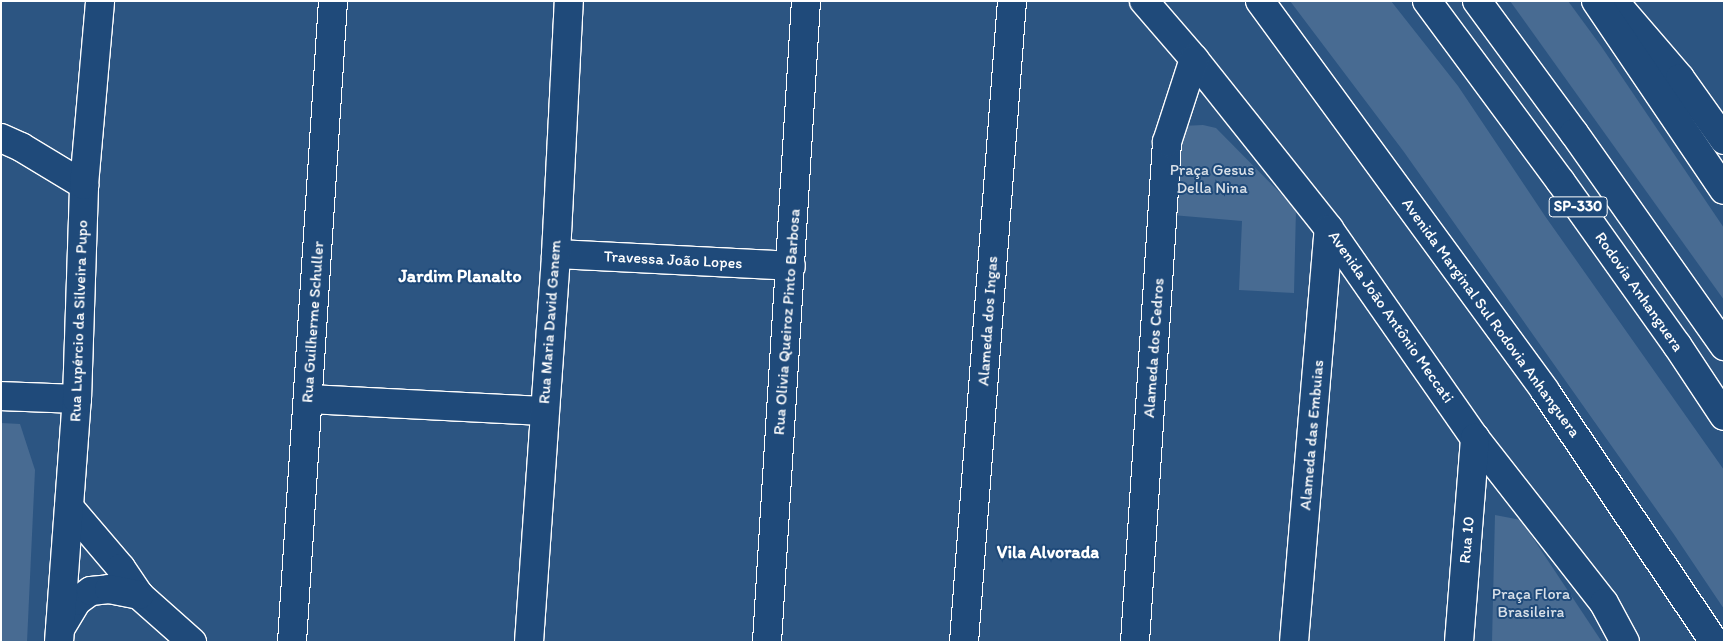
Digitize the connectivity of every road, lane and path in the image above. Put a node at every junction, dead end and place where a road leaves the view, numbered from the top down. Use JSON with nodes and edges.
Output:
{"nodes":[{"id":1,"x":100,"y":1,"type":"edge"},
{"id":2,"x":333,"y":1,"type":"edge"},
{"id":3,"x":569,"y":1,"type":"edge"},
{"id":4,"x":806,"y":1,"type":"edge"},
{"id":5,"x":1012,"y":1,"type":"edge"},
{"id":6,"x":1144,"y":1,"type":"edge"},
{"id":7,"x":1260,"y":1,"type":"edge"},
{"id":8,"x":1427,"y":1,"type":"edge"},
{"id":9,"x":1477,"y":1,"type":"edge"},
{"id":10,"x":1596,"y":1,"type":"edge"},
{"id":11,"x":1614,"y":1,"type":"edge"},
{"id":12,"x":1194,"y":59,"type":"junction"},
{"id":13,"x":1,"y":138,"type":"edge"},
{"id":14,"x":1724,"y":140,"type":"edge"},
{"id":15,"x":84,"y":186,"type":"junction"},
{"id":16,"x":1724,"y":190,"type":"edge"},
{"id":17,"x":1329,"y":229,"type":"junction"},
{"id":18,"x":556,"y":254,"type":"junction"},
{"id":19,"x":791,"y":266,"type":"junction"},
{"id":20,"x":1724,"y":346,"type":"edge"},
{"id":21,"x":1,"y":396,"type":"edge"},
{"id":22,"x":308,"y":399,"type":"junction"},
{"id":23,"x":76,"y":400,"type":"junction"},
{"id":24,"x":544,"y":411,"type":"junction"},
{"id":25,"x":1724,"y":416,"type":"edge"},
{"id":26,"x":1475,"y":438,"type":"junction"},
{"id":27,"x":69,"y":507,"type":"junction"},
{"id":28,"x":139,"y":595,"type":"junction"},
{"id":29,"x":59,"y":635,"type":"edge"},
{"id":30,"x":192,"y":642,"type":"edge"},
{"id":31,"x":292,"y":642,"type":"edge"},
{"id":32,"x":529,"y":642,"type":"edge"},
{"id":33,"x":767,"y":642,"type":"edge"},
{"id":34,"x":964,"y":642,"type":"edge"},
{"id":35,"x":1135,"y":642,"type":"edge"},
{"id":36,"x":1294,"y":642,"type":"edge"},
{"id":37,"x":1458,"y":642,"type":"edge"},
{"id":38,"x":1625,"y":642,"type":"edge"},
{"id":39,"x":1714,"y":642,"type":"edge"}],
"edges":[{"from":1,"to":15,"type":"main road","name":"Rua Lupércio da Silveira Pupo"},
{"from":2,"to":22,"type":"main road","name":"Rua Guilherme Schuller"},
{"from":3,"to":18,"type":"main road","name":"Rua Maria David Ganem"},
{"from":4,"to":19,"type":"main road","name":"Rua Olivia Queiroz Pinto Barbosa"},
{"from":5,"to":34,"type":"main road","name":"Alameda dos Ingas"},
{"from":6,"to":12,"type":"main road","name":"Avenida João Antônio Meccati"},
{"from":7,"to":39,"type":"main road","name":"Avenida Marginal Sul Rodovia Anhanguera"},
{"from":8,"to":25,"type":"main road","name":"Rodovia Anhanguera","number":"SP-330"},
{"from":9,"to":20,"type":"main road","number":"SP-330"},
{"from":10,"to":16,"type":"main road"},
{"from":11,"to":14,"type":"main road"},
{"from":12,"to":17,"type":"main road","name":"Avenida João Antônio Meccati"},
{"from":12,"to":35,"type":"main road","name":"Alameda dos Cedros"},
{"from":13,"to":15,"type":"main road"},
{"from":15,"to":23,"type":"main road","name":"Rua Lupércio da Silveira Pupo"},
{"from":17,"to":26,"type":"main road","name":"Avenida João Antônio Meccati"},
{"from":17,"to":36,"type":"main road","name":"Alameda das Embuias"},
{"from":18,"to":19,"type":"main road","name":"Travessa João Lopes"},
{"from":18,"to":24,"type":"main road","name":"Rua Maria David Ganem"},
{"from":19,"to":33,"type":"main road","name":"Rua Olivia Queiroz Pinto Barbosa"},
{"from":21,"to":23,"type":"main road"},
{"from":22,"to":24,"type":"main road"},
{"from":22,"to":31,"type":"main road","name":"Rua Guilherme Schuller"},
{"from":23,"to":27,"type":"main road","name":"Rua Lupércio da Silveira Pupo"},
{"from":24,"to":32,"type":"main road","name":"Rua Maria David Ganem"},
{"from":26,"to":37,"type":"main road","name":"Rua 10"},
{"from":26,"to":38,"type":"main road","name":"Avenida João Antônio Meccati"},
{"from":27,"to":28,"type":"main road"},
{"from":27,"to":29,"type":"main road","name":"Rua Lupércio da Silveira Pupo"},
{"from":28,"to":29,"type":"main road"},
{"from":28,"to":30,"type":"main road"}]}
